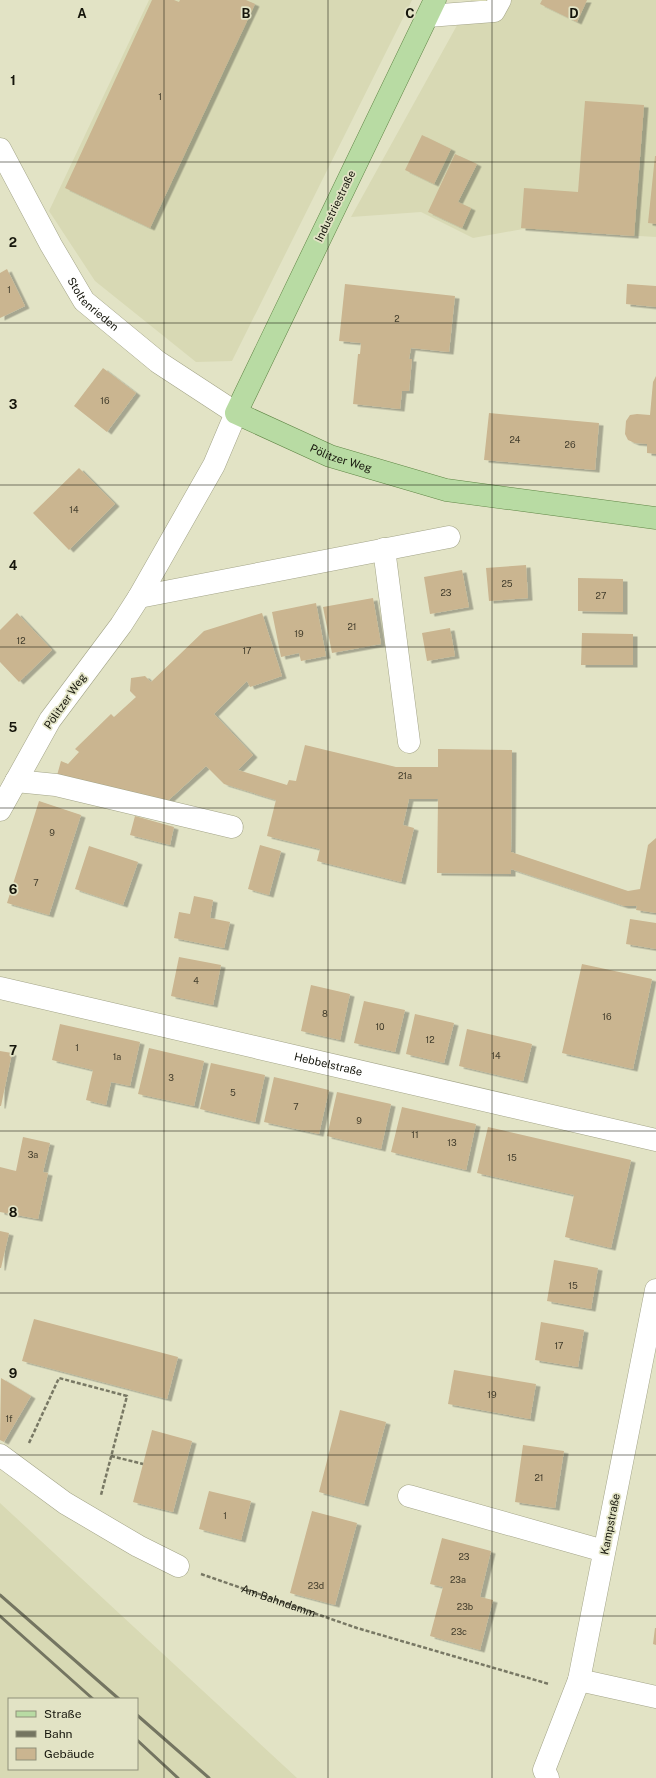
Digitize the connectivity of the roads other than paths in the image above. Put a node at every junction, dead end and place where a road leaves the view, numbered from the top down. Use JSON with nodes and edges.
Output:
{"nodes":[{"id":1,"x":500,"y":0,"type":"edge"},
{"id":2,"x":431,"y":8,"type":"edge"},
{"id":3,"x":0,"y":149,"type":"edge"},
{"id":4,"x":236,"y":413,"type":"junction"},
{"id":5,"x":656,"y":518,"type":"edge"},
{"id":6,"x":449,"y":537,"type":"dead end"},
{"id":7,"x":384,"y":549,"type":"junction"},
{"id":8,"x":139,"y":597,"type":"junction"},
{"id":9,"x":409,"y":742,"type":"dead end"},
{"id":10,"x":16,"y":781,"type":"junction"},
{"id":11,"x":0,"y":810,"type":"edge"},
{"id":12,"x":232,"y":827,"type":"dead end"},
{"id":13,"x":0,"y":988,"type":"edge"},
{"id":14,"x":656,"y":1140,"type":"edge"},
{"id":15,"x":656,"y":1290,"type":"edge"},
{"id":16,"x":0,"y":1455,"type":"edge"},
{"id":17,"x":409,"y":1496,"type":"dead end"},
{"id":18,"x":604,"y":1550,"type":"junction"},
{"id":19,"x":178,"y":1566,"type":"road end"},
{"id":20,"x":579,"y":1680,"type":"junction"},
{"id":21,"x":656,"y":1697,"type":"edge"},
{"id":22,"x":548,"y":1778,"type":"edge"}],
"edges":[{"from":1,"to":2,"type":"street"},
{"from":2,"to":4,"type":"main road","name":"Industriestraße"},
{"from":3,"to":4,"type":"street","name":"Stoltenrieden"},
{"from":4,"to":5,"type":"main road","name":"Pölitzer Weg"},
{"from":4,"to":8,"type":"street","name":"Pölitzer Weg"},
{"from":6,"to":7,"type":"street"},
{"from":7,"to":8,"type":"street"},
{"from":7,"to":9,"type":"street"},
{"from":8,"to":10,"type":"street","name":"Pölitzer Weg"},
{"from":10,"to":11,"type":"street","name":"Pölitzer Weg"},
{"from":10,"to":12,"type":"street"},
{"from":13,"to":14,"type":"street","name":"Hebbelstraße"},
{"from":15,"to":18,"type":"street","name":"Kampstraße"},
{"from":16,"to":19,"type":"street"},
{"from":17,"to":18,"type":"street"},
{"from":18,"to":20,"type":"street","name":"Kampstraße"},
{"from":20,"to":21,"type":"street"},
{"from":20,"to":22,"type":"street","name":"Kampstraße"}]}
